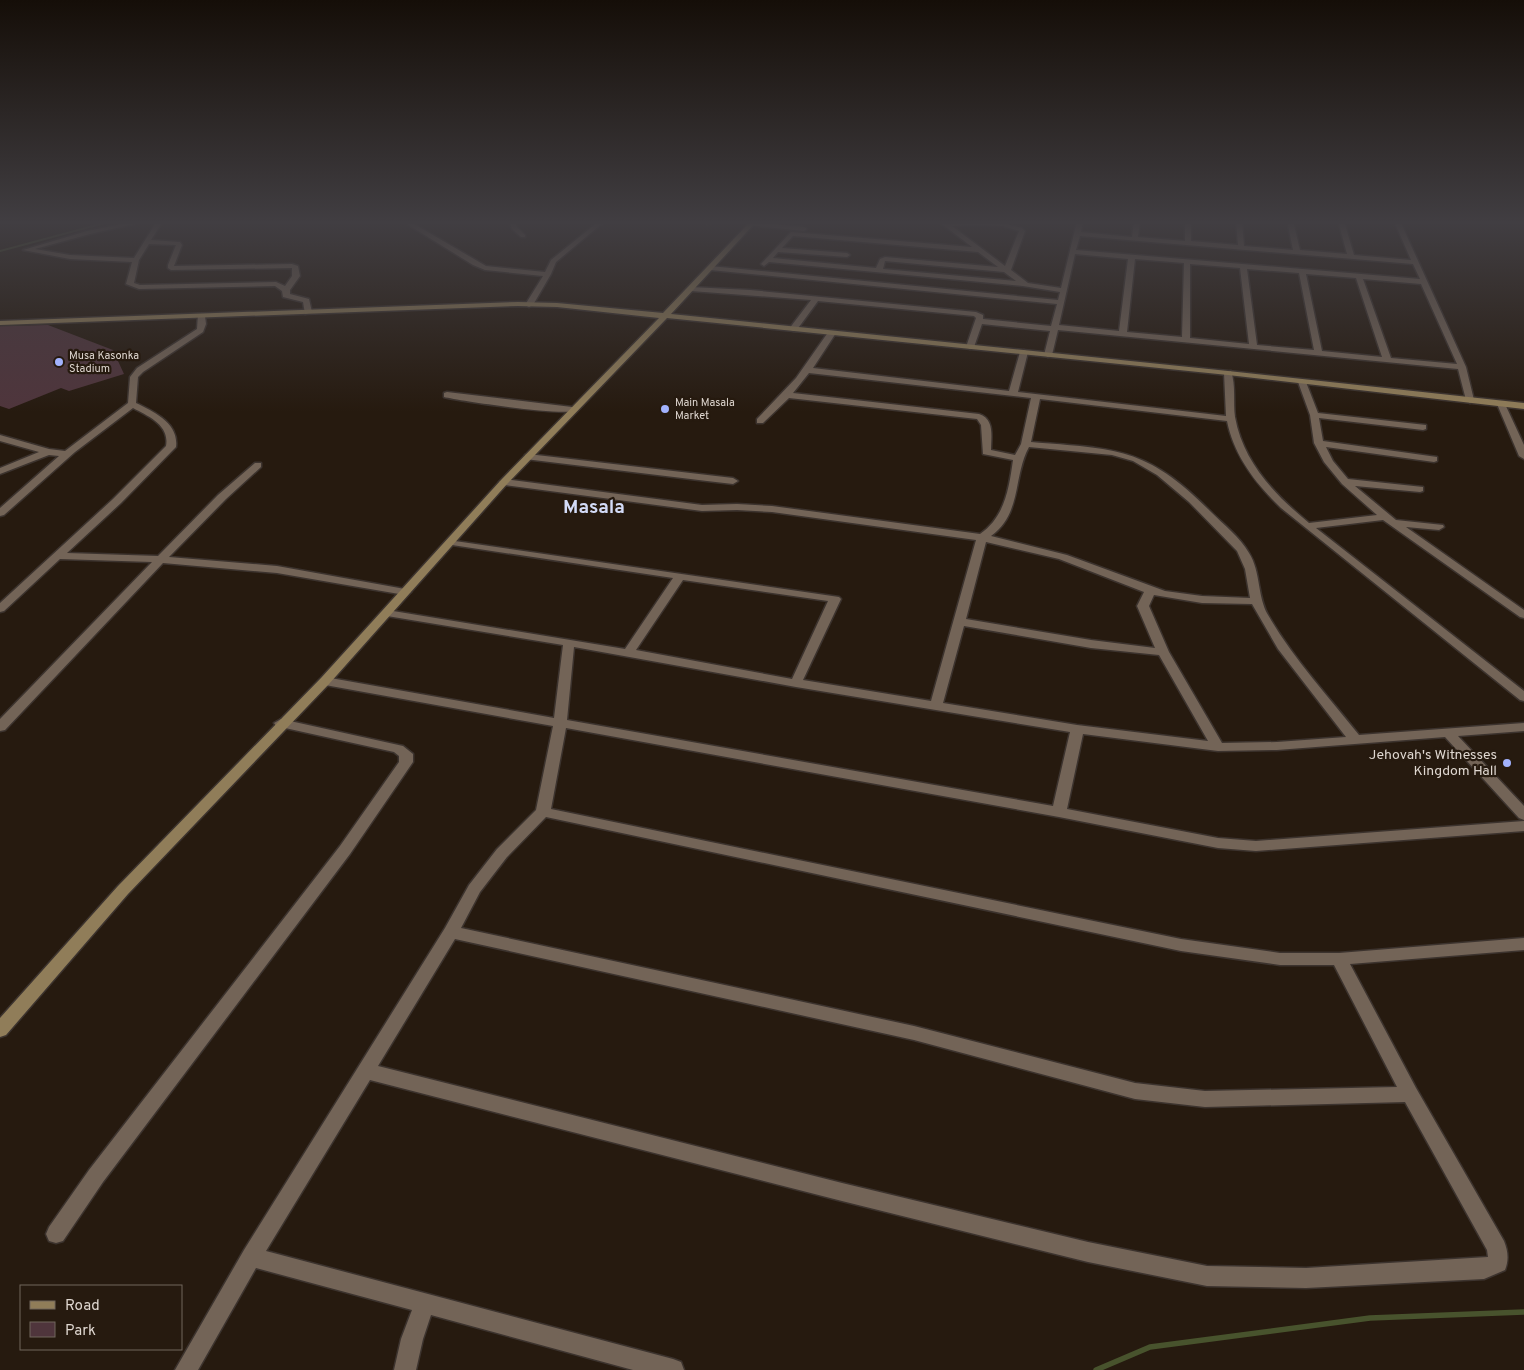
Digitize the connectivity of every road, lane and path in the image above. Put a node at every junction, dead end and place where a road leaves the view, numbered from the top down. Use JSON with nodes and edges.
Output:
{"nodes":[{"id":1,"x":131,"y":285,"type":"edge"},
{"id":2,"x":181,"y":285,"type":"edge"},
{"id":3,"x":278,"y":285,"type":"edge"},
{"id":4,"x":290,"y":285,"type":"edge"},
{"id":5,"x":541,"y":285,"type":"edge"},
{"id":6,"x":695,"y":285,"type":"edge"},
{"id":7,"x":882,"y":285,"type":"edge"},
{"id":8,"x":1031,"y":285,"type":"edge"},
{"id":9,"x":1064,"y":285,"type":"edge"},
{"id":10,"x":1129,"y":285,"type":"edge"},
{"id":11,"x":1187,"y":285,"type":"edge"},
{"id":12,"x":1245,"y":285,"type":"edge"},
{"id":13,"x":1305,"y":285,"type":"edge"},
{"id":14,"x":1362,"y":285,"type":"edge"},
{"id":15,"x":1425,"y":285,"type":"edge"},
{"id":16,"x":691,"y":289,"type":"junction"},
{"id":17,"x":286,"y":290,"type":"junction"},
{"id":18,"x":1063,"y":290,"type":"junction"},
{"id":19,"x":816,"y":298,"type":"junction"},
{"id":20,"x":1060,"y":302,"type":"junction"},
{"id":21,"x":528,"y":304,"type":"junction"},
{"id":22,"x":308,"y":312,"type":"junction"},
{"id":23,"x":201,"y":316,"type":"junction"},
{"id":24,"x":664,"y":316,"type":"junction"},
{"id":25,"x":979,"y":322,"type":"junction"},
{"id":26,"x":0,"y":323,"type":"edge"},
{"id":27,"x":1054,"y":328,"type":"junction"},
{"id":28,"x":793,"y":329,"type":"junction"},
{"id":29,"x":832,"y":333,"type":"junction"},
{"id":30,"x":1123,"y":333,"type":"junction"},
{"id":31,"x":1186,"y":339,"type":"junction"},
{"id":32,"x":1253,"y":345,"type":"junction"},
{"id":33,"x":970,"y":347,"type":"junction"},
{"id":34,"x":1024,"y":352,"type":"junction"},
{"id":35,"x":1318,"y":352,"type":"junction"},
{"id":36,"x":1048,"y":355,"type":"junction"},
{"id":37,"x":1386,"y":359,"type":"junction"},
{"id":38,"x":1462,"y":367,"type":"junction"},
{"id":39,"x":808,"y":370,"type":"junction"},
{"id":40,"x":1228,"y":373,"type":"junction"},
{"id":41,"x":1302,"y":382,"type":"junction"},
{"id":42,"x":1013,"y":393,"type":"junction"},
{"id":43,"x":447,"y":394,"type":"dead end"},
{"id":44,"x":788,"y":396,"type":"junction"},
{"id":45,"x":1036,"y":396,"type":"junction"},
{"id":46,"x":1470,"y":400,"type":"junction"},
{"id":47,"x":132,"y":404,"type":"junction"},
{"id":48,"x":1501,"y":404,"type":"junction"},
{"id":49,"x":1524,"y":406,"type":"edge"},
{"id":50,"x":572,"y":410,"type":"junction"},
{"id":51,"x":1314,"y":415,"type":"junction"},
{"id":52,"x":1230,"y":419,"type":"junction"},
{"id":53,"x":760,"y":421,"type":"dead end"},
{"id":54,"x":1423,"y":427,"type":"dead end"},
{"id":55,"x":0,"y":438,"type":"edge"},
{"id":56,"x":1319,"y":443,"type":"junction"},
{"id":57,"x":1026,"y":444,"type":"junction"},
{"id":58,"x":48,"y":452,"type":"junction"},
{"id":59,"x":67,"y":454,"type":"junction"},
{"id":60,"x":1524,"y":456,"type":"edge"},
{"id":61,"x":528,"y":457,"type":"junction"},
{"id":62,"x":1018,"y":458,"type":"junction"},
{"id":63,"x":1434,"y":459,"type":"dead end"},
{"id":64,"x":258,"y":465,"type":"dead end"},
{"id":65,"x":2,"y":469,"type":"edge"},
{"id":66,"x":733,"y":481,"type":"dead end"},
{"id":67,"x":504,"y":482,"type":"junction"},
{"id":68,"x":1345,"y":482,"type":"junction"},
{"id":69,"x":1420,"y":489,"type":"dead end"},
{"id":70,"x":0,"y":512,"type":"edge"},
{"id":71,"x":1389,"y":520,"type":"junction"},
{"id":72,"x":1308,"y":526,"type":"junction"},
{"id":73,"x":1439,"y":527,"type":"dead end"},
{"id":74,"x":982,"y":538,"type":"junction"},
{"id":75,"x":452,"y":542,"type":"junction"},
{"id":76,"x":58,"y":556,"type":"junction"},
{"id":77,"x":162,"y":559,"type":"junction"},
{"id":78,"x":680,"y":576,"type":"junction"},
{"id":79,"x":1150,"y":590,"type":"junction"},
{"id":80,"x":405,"y":592,"type":"junction"},
{"id":81,"x":1255,"y":601,"type":"junction"},
{"id":82,"x":0,"y":609,"type":"edge"},
{"id":83,"x":387,"y":613,"type":"junction"},
{"id":84,"x":1524,"y":614,"type":"edge"},
{"id":85,"x":960,"y":622,"type":"junction"},
{"id":86,"x":569,"y":642,"type":"junction"},
{"id":87,"x":629,"y":652,"type":"junction"},
{"id":88,"x":1163,"y":652,"type":"junction"},
{"id":89,"x":325,"y":681,"type":"junction"},
{"id":90,"x":796,"y":683,"type":"junction"},
{"id":91,"x":1524,"y":697,"type":"edge"},
{"id":92,"x":936,"y":706,"type":"junction"},
{"id":93,"x":282,"y":723,"type":"junction"},
{"id":94,"x":560,"y":723,"type":"junction"},
{"id":95,"x":0,"y":727,"type":"edge"},
{"id":96,"x":1524,"y":727,"type":"edge"},
{"id":97,"x":1077,"y":729,"type":"junction"},
{"id":98,"x":1449,"y":734,"type":"junction"},
{"id":99,"x":1356,"y":741,"type":"junction"},
{"id":100,"x":1218,"y":746,"type":"junction"},
{"id":101,"x":543,"y":812,"type":"junction"},
{"id":102,"x":1059,"y":812,"type":"junction"},
{"id":103,"x":1524,"y":815,"type":"edge"},
{"id":104,"x":1524,"y":826,"type":"edge"},
{"id":105,"x":451,"y":932,"type":"junction"},
{"id":106,"x":1524,"y":944,"type":"edge"},
{"id":107,"x":1339,"y":959,"type":"junction"},
{"id":108,"x":0,"y":1030,"type":"edge"},
{"id":109,"x":366,"y":1071,"type":"junction"},
{"id":110,"x":1410,"y":1094,"type":"junction"},
{"id":111,"x":56,"y":1234,"type":"dead end"},
{"id":112,"x":251,"y":1258,"type":"junction"},
{"id":113,"x":426,"y":1304,"type":"junction"},
{"id":114,"x":186,"y":1370,"type":"edge"},
{"id":115,"x":405,"y":1370,"type":"edge"},
{"id":116,"x":672,"y":1370,"type":"edge"}],
"edges":[{"from":1,"to":2,"type":"street"},
{"from":3,"to":17,"type":"street"},
{"from":4,"to":17,"type":"street"},
{"from":5,"to":21,"type":"street"},
{"from":6,"to":16,"type":"street"},
{"from":7,"to":20,"type":"street"},
{"from":8,"to":18,"type":"street"},
{"from":9,"to":18,"type":"street"},
{"from":10,"to":30,"type":"street"},
{"from":11,"to":31,"type":"street"},
{"from":12,"to":32,"type":"street"},
{"from":13,"to":35,"type":"street"},
{"from":14,"to":37,"type":"street"},
{"from":15,"to":38,"type":"street"},
{"from":16,"to":19,"type":"street"},
{"from":16,"to":24,"type":"street"},
{"from":17,"to":22,"type":"street"},
{"from":18,"to":20,"type":"street"},
{"from":19,"to":25,"type":"street"},
{"from":19,"to":28,"type":"street"},
{"from":20,"to":27,"type":"street"},
{"from":21,"to":22,"type":"street"},
{"from":21,"to":24,"type":"street"},
{"from":22,"to":23,"type":"street"},
{"from":23,"to":26,"type":"street"},
{"from":23,"to":47,"type":"street"},
{"from":24,"to":28,"type":"street"},
{"from":24,"to":50,"type":"street"},
{"from":25,"to":27,"type":"street"},
{"from":25,"to":33,"type":"street"},
{"from":27,"to":30,"type":"street"},
{"from":27,"to":36,"type":"street"},
{"from":28,"to":29,"type":"street"},
{"from":29,"to":33,"type":"street"},
{"from":29,"to":39,"type":"street"},
{"from":30,"to":31,"type":"street"},
{"from":31,"to":32,"type":"street"},
{"from":32,"to":35,"type":"street"},
{"from":33,"to":34,"type":"street"},
{"from":34,"to":36,"type":"street"},
{"from":34,"to":42,"type":"street"},
{"from":35,"to":37,"type":"street"},
{"from":36,"to":40,"type":"street"},
{"from":37,"to":38,"type":"street"},
{"from":38,"to":46,"type":"street"},
{"from":39,"to":42,"type":"street"},
{"from":39,"to":44,"type":"street"},
{"from":40,"to":41,"type":"street"},
{"from":40,"to":52,"type":"street"},
{"from":41,"to":46,"type":"street"},
{"from":41,"to":51,"type":"street"},
{"from":42,"to":45,"type":"street"},
{"from":43,"to":50,"type":"street"},
{"from":44,"to":53,"type":"street"},
{"from":44,"to":62,"type":"street"},
{"from":45,"to":52,"type":"street"},
{"from":45,"to":57,"type":"street"},
{"from":46,"to":48,"type":"street"},
{"from":47,"to":59,"type":"street"},
{"from":47,"to":76,"type":"street"},
{"from":48,"to":49,"type":"street"},
{"from":48,"to":60,"type":"street"},
{"from":50,"to":61,"type":"street"},
{"from":51,"to":54,"type":"street"},
{"from":51,"to":56,"type":"street"},
{"from":52,"to":72,"type":"street"},
{"from":55,"to":58,"type":"street"},
{"from":56,"to":63,"type":"street"},
{"from":56,"to":68,"type":"street"},
{"from":57,"to":62,"type":"street"},
{"from":57,"to":81,"type":"street"},
{"from":58,"to":59,"type":"street"},
{"from":58,"to":65,"type":"street"},
{"from":59,"to":70,"type":"street"},
{"from":61,"to":66,"type":"street"},
{"from":61,"to":67,"type":"street"},
{"from":62,"to":74,"type":"street"},
{"from":64,"to":77,"type":"street"},
{"from":67,"to":74,"type":"street"},
{"from":67,"to":75,"type":"street"},
{"from":68,"to":69,"type":"street"},
{"from":68,"to":71,"type":"street"},
{"from":71,"to":72,"type":"street"},
{"from":71,"to":73,"type":"street"},
{"from":71,"to":84,"type":"street"},
{"from":72,"to":91,"type":"street"},
{"from":74,"to":79,"type":"street"},
{"from":74,"to":85,"type":"street"},
{"from":75,"to":78,"type":"street"},
{"from":75,"to":80,"type":"street"},
{"from":76,"to":77,"type":"street"},
{"from":76,"to":82,"type":"street"},
{"from":77,"to":80,"type":"street"},
{"from":77,"to":95,"type":"street"},
{"from":78,"to":87,"type":"street"},
{"from":78,"to":90,"type":"street"},
{"from":79,"to":81,"type":"street"},
{"from":79,"to":88,"type":"street"},
{"from":80,"to":83,"type":"street"},
{"from":81,"to":99,"type":"street"},
{"from":83,"to":86,"type":"street"},
{"from":83,"to":89,"type":"street"},
{"from":85,"to":88,"type":"street"},
{"from":85,"to":92,"type":"street"},
{"from":86,"to":87,"type":"street"},
{"from":86,"to":94,"type":"street"},
{"from":87,"to":90,"type":"street"},
{"from":88,"to":100,"type":"street"},
{"from":89,"to":93,"type":"street"},
{"from":89,"to":94,"type":"street"},
{"from":90,"to":92,"type":"street"},
{"from":92,"to":97,"type":"street"},
{"from":93,"to":108,"type":"street"},
{"from":93,"to":111,"type":"street"},
{"from":94,"to":101,"type":"street"},
{"from":94,"to":102,"type":"street"},
{"from":96,"to":98,"type":"street"},
{"from":97,"to":100,"type":"street"},
{"from":97,"to":102,"type":"street"},
{"from":98,"to":99,"type":"street"},
{"from":98,"to":103,"type":"street"},
{"from":99,"to":100,"type":"street"},
{"from":101,"to":105,"type":"street"},
{"from":101,"to":107,"type":"street"},
{"from":102,"to":104,"type":"street"},
{"from":105,"to":109,"type":"street"},
{"from":105,"to":110,"type":"street"},
{"from":106,"to":107,"type":"street"},
{"from":107,"to":110,"type":"street"},
{"from":109,"to":110,"type":"street"},
{"from":109,"to":112,"type":"street"},
{"from":112,"to":113,"type":"street"},
{"from":112,"to":114,"type":"street"},
{"from":113,"to":115,"type":"street"},
{"from":113,"to":116,"type":"street"}]}
